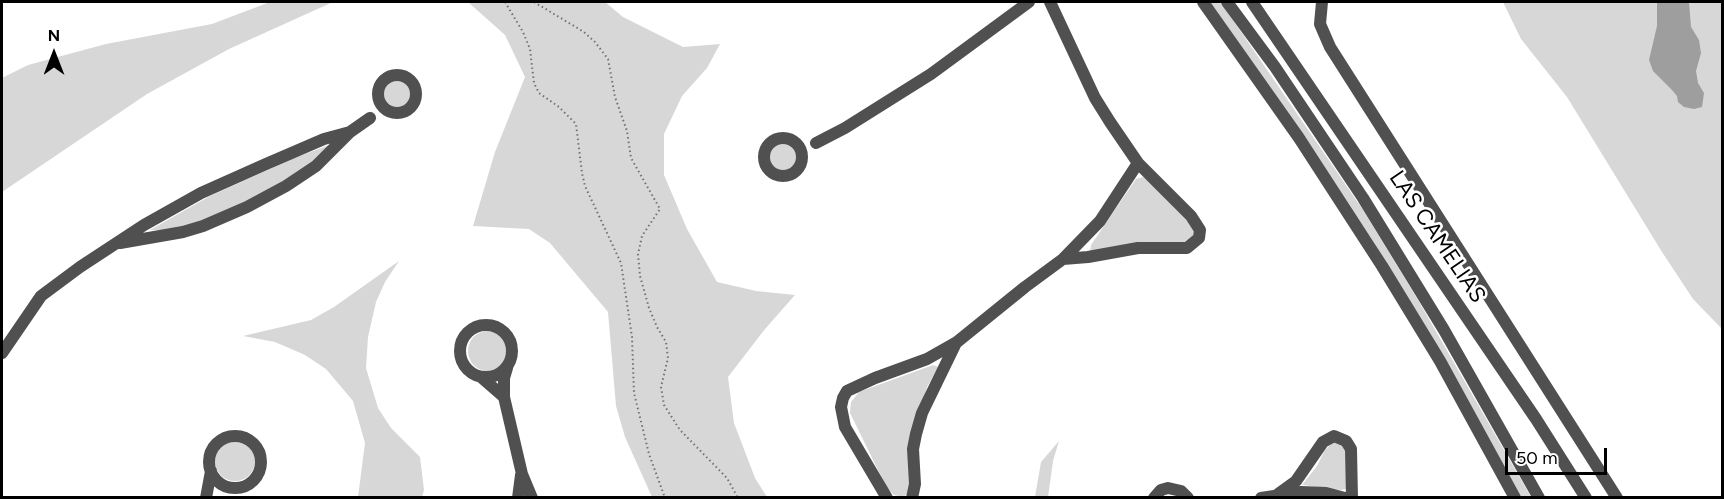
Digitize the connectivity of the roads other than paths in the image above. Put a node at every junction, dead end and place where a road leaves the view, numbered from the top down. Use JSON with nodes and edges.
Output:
{"nodes":[{"id":1,"x":1029,"y":2,"type":"edge"},
{"id":2,"x":1050,"y":2,"type":"edge"},
{"id":3,"x":1203,"y":2,"type":"edge"},
{"id":4,"x":1227,"y":2,"type":"edge"},
{"id":5,"x":1252,"y":2,"type":"edge"},
{"id":6,"x":1322,"y":2,"type":"edge"},
{"id":7,"x":378,"y":97,"type":"junction"},
{"id":8,"x":392,"y":112,"type":"junction"},
{"id":9,"x":370,"y":118,"type":"junction"},
{"id":10,"x":350,"y":132,"type":"junction"},
{"id":11,"x":794,"y":141,"type":"junction"},
{"id":12,"x":816,"y":143,"type":"junction"},
{"id":13,"x":802,"y":160,"type":"junction"},
{"id":14,"x":1138,"y":163,"type":"junction"},
{"id":15,"x":116,"y":244,"type":"junction"},
{"id":16,"x":1063,"y":259,"type":"junction"},
{"id":17,"x":957,"y":342,"type":"junction"},
{"id":18,"x":2,"y":353,"type":"edge"},
{"id":19,"x":507,"y":368,"type":"junction"},
{"id":20,"x":481,"y":377,"type":"junction"},
{"id":21,"x":504,"y":398,"type":"junction"},
{"id":22,"x":211,"y":471,"type":"junction"},
{"id":23,"x":522,"y":474,"type":"junction"},
{"id":24,"x":232,"y":487,"type":"junction"},
{"id":25,"x":1278,"y":494,"type":"junction"},
{"id":26,"x":1188,"y":497,"type":"edge"},
{"id":27,"x":207,"y":498,"type":"edge"},
{"id":28,"x":518,"y":498,"type":"edge"},
{"id":29,"x":532,"y":498,"type":"edge"},
{"id":30,"x":887,"y":498,"type":"edge"},
{"id":31,"x":912,"y":498,"type":"edge"},
{"id":32,"x":1154,"y":498,"type":"edge"},
{"id":33,"x":1261,"y":498,"type":"edge"},
{"id":34,"x":1345,"y":498,"type":"edge"},
{"id":35,"x":1352,"y":498,"type":"edge"},
{"id":36,"x":1515,"y":498,"type":"edge"},
{"id":37,"x":1539,"y":498,"type":"edge"},
{"id":38,"x":1586,"y":498,"type":"edge"},
{"id":39,"x":1617,"y":498,"type":"edge"}],
"edges":[{"from":1,"to":12,"type":"street"},
{"from":2,"to":14,"type":"street"},
{"from":3,"to":36,"type":"street"},
{"from":4,"to":37,"type":"street"},
{"from":5,"to":38,"type":"street","name":"LAS CAMELIAS"},
{"from":6,"to":39,"type":"street"},
{"from":7,"to":8,"type":"street"},
{"from":7,"to":8,"type":"street"},
{"from":7,"to":9,"type":"street"},
{"from":8,"to":9,"type":"street"},
{"from":9,"to":10,"type":"street"},
{"from":10,"to":15,"type":"street"},
{"from":10,"to":15,"type":"street"},
{"from":11,"to":12,"type":"street"},
{"from":11,"to":13,"type":"street"},
{"from":11,"to":13,"type":"street"},
{"from":12,"to":13,"type":"street"},
{"from":14,"to":16,"type":"street"},
{"from":14,"to":16,"type":"street"},
{"from":15,"to":18,"type":"street"},
{"from":16,"to":17,"type":"street"},
{"from":17,"to":30,"type":"street"},
{"from":17,"to":31,"type":"street"},
{"from":19,"to":20,"type":"street"},
{"from":19,"to":20,"type":"street"},
{"from":19,"to":21,"type":"street"},
{"from":20,"to":21,"type":"street"},
{"from":21,"to":23,"type":"street"},
{"from":22,"to":24,"type":"street"},
{"from":22,"to":24,"type":"street"},
{"from":22,"to":27,"type":"street"},
{"from":23,"to":28,"type":"street"},
{"from":23,"to":29,"type":"street"},
{"from":24,"to":27,"type":"street"},
{"from":25,"to":33,"type":"street"},
{"from":25,"to":34,"type":"street"},
{"from":25,"to":35,"type":"street"},
{"from":26,"to":32,"type":"street"}]}
